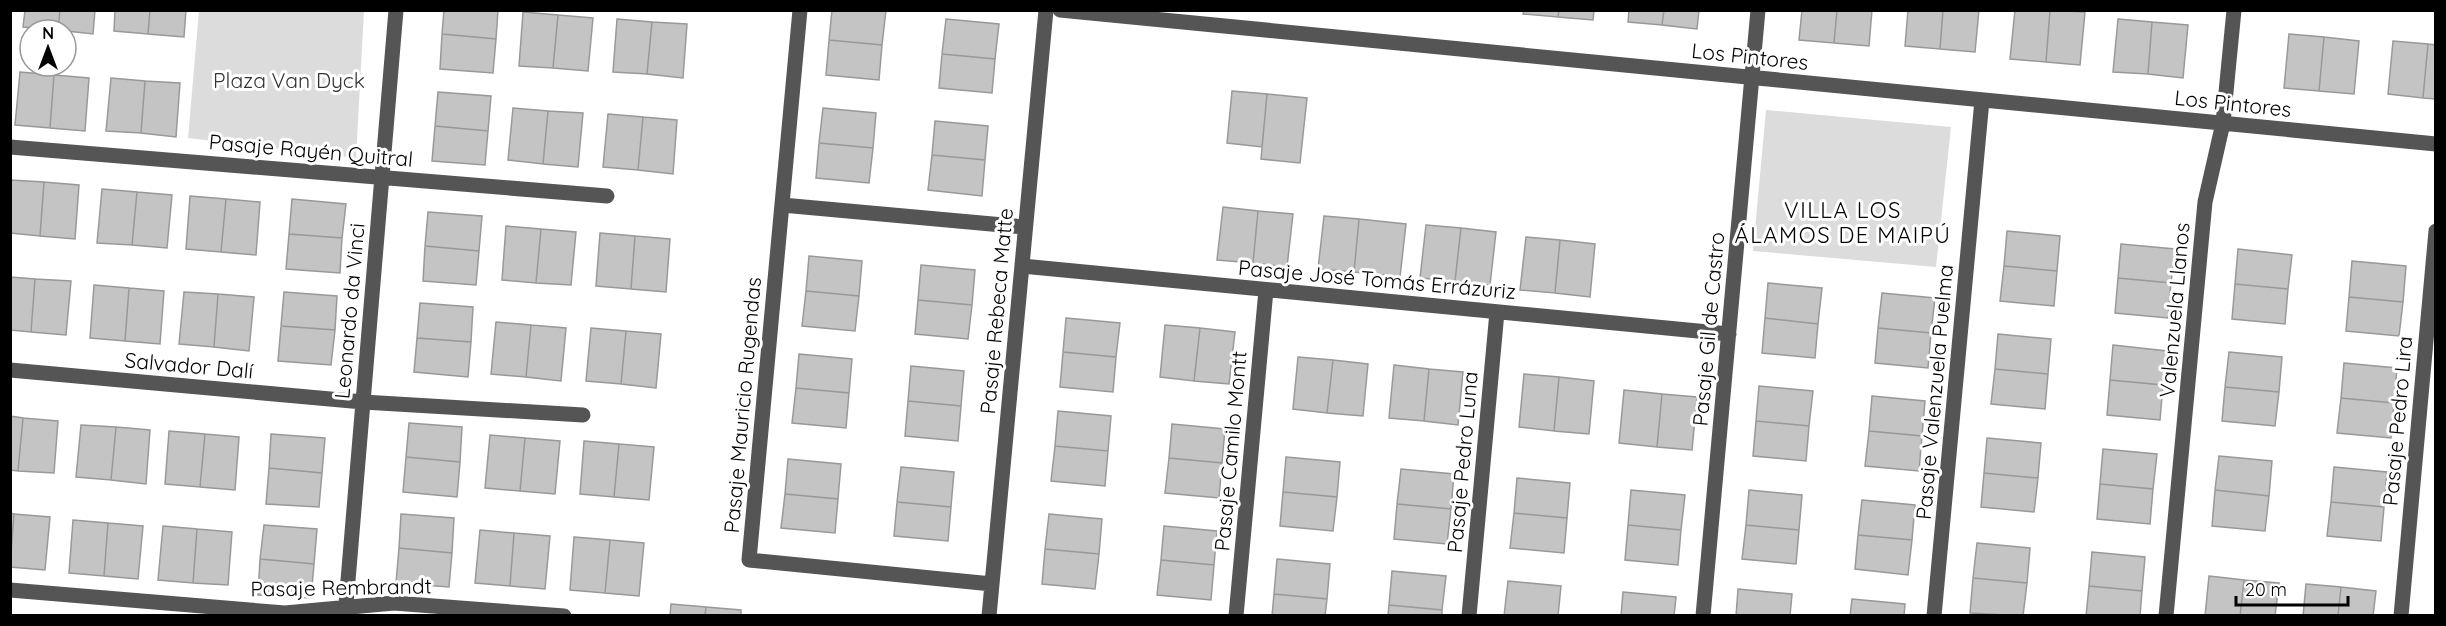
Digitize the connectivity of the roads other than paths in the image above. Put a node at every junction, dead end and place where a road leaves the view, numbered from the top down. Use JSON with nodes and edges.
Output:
{"nodes":[{"id":1,"x":396,"y":10,"type":"edge"},
{"id":2,"x":800,"y":10,"type":"edge"},
{"id":3,"x":1046,"y":10,"type":"edge"},
{"id":4,"x":1060,"y":10,"type":"edge"},
{"id":5,"x":1758,"y":10,"type":"edge"},
{"id":6,"x":2234,"y":10,"type":"edge"},
{"id":7,"x":1752,"y":78,"type":"junction"},
{"id":8,"x":1982,"y":100,"type":"junction"},
{"id":9,"x":2223,"y":123,"type":"junction"},
{"id":10,"x":2436,"y":144,"type":"edge"},
{"id":11,"x":10,"y":147,"type":"edge"},
{"id":12,"x":382,"y":177,"type":"junction"},
{"id":13,"x":607,"y":196,"type":"dead end"},
{"id":14,"x":782,"y":205,"type":"junction"},
{"id":15,"x":1025,"y":227,"type":"junction"},
{"id":16,"x":2436,"y":231,"type":"edge"},
{"id":17,"x":1022,"y":266,"type":"junction"},
{"id":18,"x":1266,"y":290,"type":"junction"},
{"id":19,"x":1497,"y":312,"type":"junction"},
{"id":20,"x":1728,"y":334,"type":"junction"},
{"id":21,"x":10,"y":370,"type":"edge"},
{"id":22,"x":363,"y":402,"type":"junction"},
{"id":23,"x":583,"y":414,"type":"dead end"},
{"id":24,"x":992,"y":584,"type":"junction"},
{"id":25,"x":10,"y":590,"type":"edge"},
{"id":26,"x":345,"y":612,"type":"edge"},
{"id":27,"x":564,"y":615,"type":"edge"},
{"id":28,"x":989,"y":615,"type":"edge"},
{"id":29,"x":1236,"y":615,"type":"edge"},
{"id":30,"x":1469,"y":615,"type":"edge"},
{"id":31,"x":1703,"y":615,"type":"edge"},
{"id":32,"x":1934,"y":615,"type":"edge"},
{"id":33,"x":2166,"y":615,"type":"edge"},
{"id":34,"x":2401,"y":615,"type":"edge"}],
"edges":[{"from":1,"to":12,"type":"street","name":"Leonardo da Vinci"},
{"from":2,"to":14,"type":"street","name":"Pasaje Mauricio Rugendas"},
{"from":3,"to":15,"type":"street","name":"Pasaje Rebeca Matte"},
{"from":4,"to":7,"type":"street","name":"Los Pintores"},
{"from":5,"to":7,"type":"street","name":"Pasaje Gil de Castro"},
{"from":6,"to":9,"type":"street","name":"Valenzuela Llanos"},
{"from":7,"to":8,"type":"street","name":"Los Pintores"},
{"from":7,"to":20,"type":"street","name":"Pasaje Gil de Castro"},
{"from":8,"to":9,"type":"street","name":"Los Pintores"},
{"from":8,"to":32,"type":"street","name":"Pasaje Valenzuela Puelma"},
{"from":9,"to":10,"type":"street","name":"Los Pintores"},
{"from":9,"to":33,"type":"street","name":"Valenzuela Llanos"},
{"from":11,"to":12,"type":"street","name":"Pasaje Rayén Quitral"},
{"from":12,"to":13,"type":"street","name":"Pasaje Rayén Quitral"},
{"from":12,"to":22,"type":"street","name":"Leonardo da Vinci"},
{"from":14,"to":15,"type":"street"},
{"from":14,"to":24,"type":"street","name":"Pasaje Mauricio Rugendas"},
{"from":15,"to":17,"type":"street","name":"Pasaje Rebeca Matte"},
{"from":16,"to":34,"type":"street","name":"Pasaje Pedro Lira"},
{"from":17,"to":18,"type":"street","name":"Pasaje José Tomás Errázuriz"},
{"from":17,"to":24,"type":"street","name":"Pasaje Rebeca Matte"},
{"from":18,"to":19,"type":"street","name":"Pasaje José Tomás Errázuriz"},
{"from":18,"to":29,"type":"street","name":"Pasaje Camilo Montt"},
{"from":19,"to":20,"type":"street","name":"Pasaje José Tomás Errázuriz"},
{"from":19,"to":30,"type":"street","name":"Pasaje Pedro Luna"},
{"from":20,"to":31,"type":"street","name":"Pasaje Gil de Castro"},
{"from":21,"to":22,"type":"street","name":"Salvador Dalí"},
{"from":22,"to":23,"type":"street","name":"Salvador Dalí"},
{"from":22,"to":26,"type":"street","name":"Leonardo da Vinci"},
{"from":24,"to":28,"type":"street","name":"Pasaje Rebeca Matte"},
{"from":25,"to":26,"type":"street","name":"Pasaje Rembrandt"},
{"from":26,"to":27,"type":"street","name":"Pasaje Rembrandt"}]}
